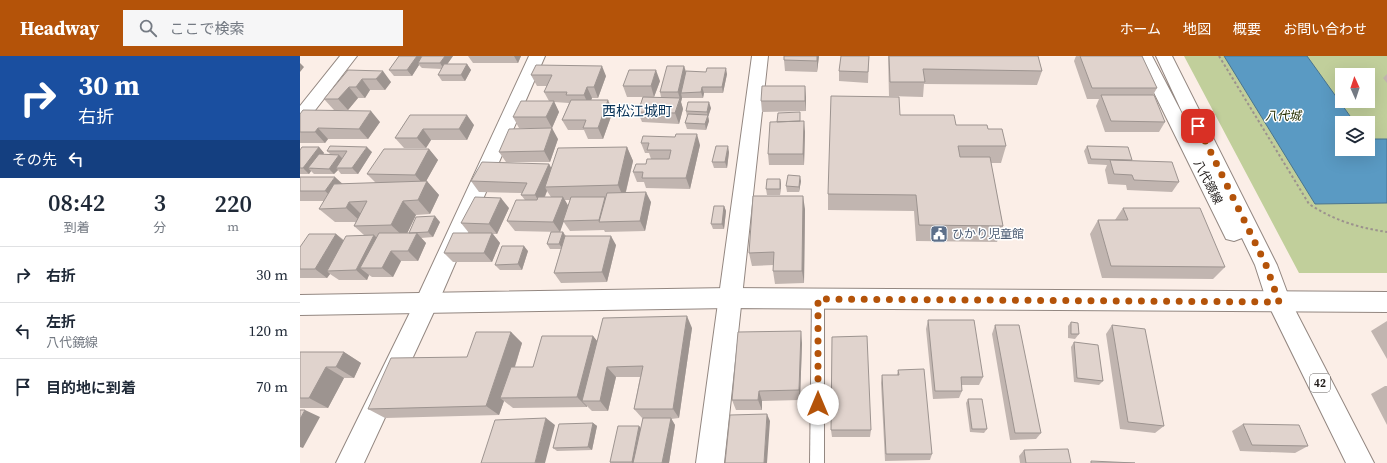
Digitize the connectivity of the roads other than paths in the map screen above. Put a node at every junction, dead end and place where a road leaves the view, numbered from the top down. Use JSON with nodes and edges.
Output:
{"nodes":[{"id":1,"x":349,"y":56,"type":"edge"},
{"id":2,"x":537,"y":56,"type":"edge"},
{"id":3,"x":760,"y":56,"type":"edge"},
{"id":4,"x":1144,"y":56,"type":"edge"},
{"id":5,"x":1164,"y":56,"type":"edge"},
{"id":6,"x":300,"y":118,"type":"edge"},
{"id":7,"x":730,"y":298,"type":"junction"},
{"id":8,"x":818,"y":299,"type":"junction"},
{"id":9,"x":1279,"y":302,"type":"junction"},
{"id":10,"x":1387,"y":302,"type":"edge"},
{"id":11,"x":426,"y":303,"type":"junction"},
{"id":12,"x":300,"y":305,"type":"edge"},
{"id":13,"x":350,"y":463,"type":"edge"},
{"id":14,"x":710,"y":463,"type":"edge"},
{"id":15,"x":817,"y":463,"type":"edge"},
{"id":16,"x":1360,"y":463,"type":"edge"}],
"edges":[{"from":1,"to":6,"type":"street"},
{"from":2,"to":11,"type":"street"},
{"from":3,"to":7,"type":"street"},
{"from":4,"to":9,"type":"street","name":"八代鏡線","number":"42"},
{"from":5,"to":9,"type":"street","name":"八代鏡線","number":"42"},
{"from":7,"to":8,"type":"street"},
{"from":7,"to":11,"type":"street"},
{"from":7,"to":14,"type":"street"},
{"from":8,"to":9,"type":"street"},
{"from":8,"to":15,"type":"lane"},
{"from":9,"to":10,"type":"street"},
{"from":9,"to":16,"type":"street","name":"八代鏡線","number":"42"},
{"from":11,"to":12,"type":"street"},
{"from":11,"to":13,"type":"street"}]}
